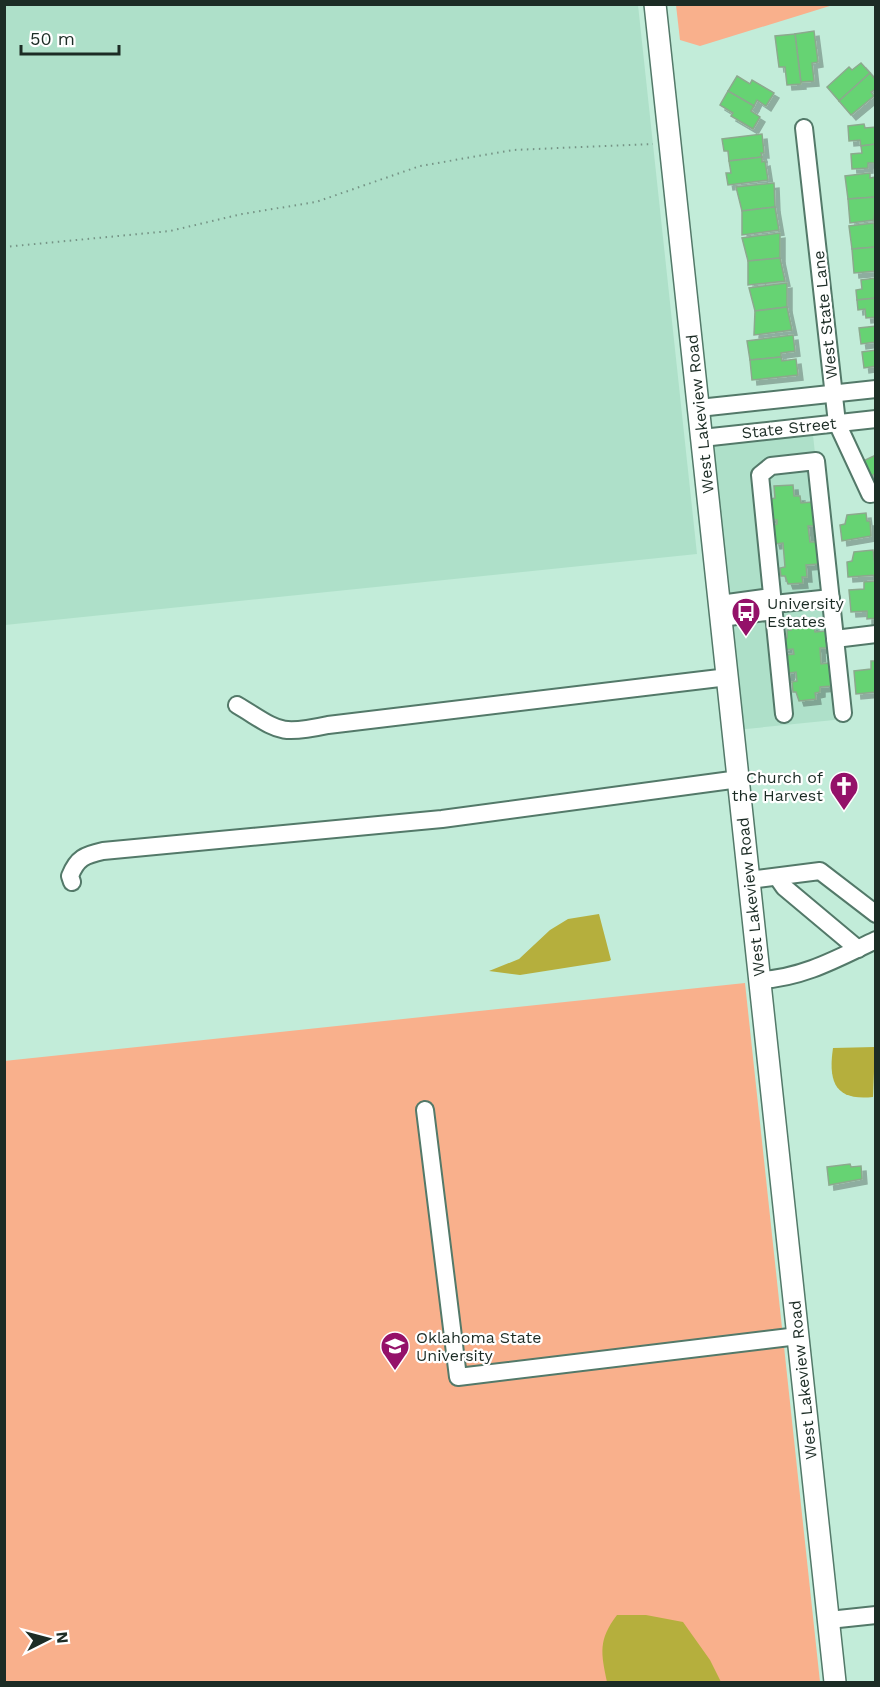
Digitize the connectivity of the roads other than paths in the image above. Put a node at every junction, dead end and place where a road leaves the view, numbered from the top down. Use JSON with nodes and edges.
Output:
{"nodes":[{"id":1,"x":655,"y":4,"type":"edge"},
{"id":2,"x":804,"y":128,"type":"dead end"},
{"id":3,"x":876,"y":389,"type":"edge"},
{"id":4,"x":834,"y":393,"type":"junction"},
{"id":5,"x":699,"y":408,"type":"junction"},
{"id":6,"x":876,"y":419,"type":"edge"},
{"id":7,"x":837,"y":423,"type":"junction"},
{"id":8,"x":702,"y":438,"type":"junction"},
{"id":9,"x":873,"y":494,"type":"edge"},
{"id":10,"x":831,"y":598,"type":"junction"},
{"id":11,"x":774,"y":604,"type":"junction"},
{"id":12,"x":721,"y":611,"type":"junction"},
{"id":13,"x":876,"y":634,"type":"edge"},
{"id":14,"x":835,"y":639,"type":"junction"},
{"id":15,"x":728,"y":677,"type":"junction"},
{"id":16,"x":237,"y":705,"type":"dead end"},
{"id":17,"x":843,"y":713,"type":"dead end"},
{"id":18,"x":784,"y":714,"type":"dead end"},
{"id":19,"x":739,"y":779,"type":"junction"},
{"id":20,"x":777,"y":877,"type":"junction"},
{"id":21,"x":749,"y":880,"type":"junction"},
{"id":22,"x":72,"y":882,"type":"dead end"},
{"id":23,"x":876,"y":914,"type":"edge"},
{"id":24,"x":876,"y":940,"type":"edge"},
{"id":25,"x":858,"y":949,"type":"junction"},
{"id":26,"x":760,"y":980,"type":"junction"},
{"id":27,"x":425,"y":1110,"type":"dead end"},
{"id":28,"x":798,"y":1335,"type":"junction"},
{"id":29,"x":876,"y":1615,"type":"edge"},
{"id":30,"x":829,"y":1620,"type":"junction"},
{"id":31,"x":835,"y":1683,"type":"edge"}],
"edges":[{"from":1,"to":5,"type":"main road","name":"West Lakeview Road"},
{"from":2,"to":4,"type":"street","name":"West State Lane"},
{"from":3,"to":4,"type":"street","name":"State Street"},
{"from":4,"to":5,"type":"street","name":"State Street"},
{"from":4,"to":7,"type":"street","name":"West State Lane"},
{"from":5,"to":8,"type":"main road","name":"West Lakeview Road"},
{"from":6,"to":7,"type":"street","name":"State Street"},
{"from":7,"to":8,"type":"street","name":"State Street"},
{"from":7,"to":9,"type":"street","name":"West State Lane"},
{"from":8,"to":12,"type":"main road","name":"West Lakeview Road"},
{"from":10,"to":11,"type":"street"},
{"from":10,"to":11,"type":"street"},
{"from":10,"to":14,"type":"street"},
{"from":11,"to":12,"type":"street"},
{"from":11,"to":18,"type":"street"},
{"from":12,"to":15,"type":"main road","name":"West Lakeview Road"},
{"from":13,"to":14,"type":"street"},
{"from":14,"to":17,"type":"street"},
{"from":15,"to":16,"type":"street"},
{"from":15,"to":19,"type":"main road","name":"West Lakeview Road"},
{"from":19,"to":21,"type":"main road","name":"West Lakeview Road"},
{"from":19,"to":22,"type":"street"},
{"from":20,"to":21,"type":"street"},
{"from":20,"to":23,"type":"street"},
{"from":20,"to":25,"type":"street"},
{"from":21,"to":26,"type":"main road","name":"West Lakeview Road"},
{"from":24,"to":25,"type":"street"},
{"from":25,"to":26,"type":"street"},
{"from":26,"to":28,"type":"main road","name":"West Lakeview Road"},
{"from":27,"to":28,"type":"street"},
{"from":28,"to":30,"type":"main road","name":"West Lakeview Road"},
{"from":29,"to":30,"type":"street"},
{"from":30,"to":31,"type":"main road","name":"West Lakeview Road"}]}
